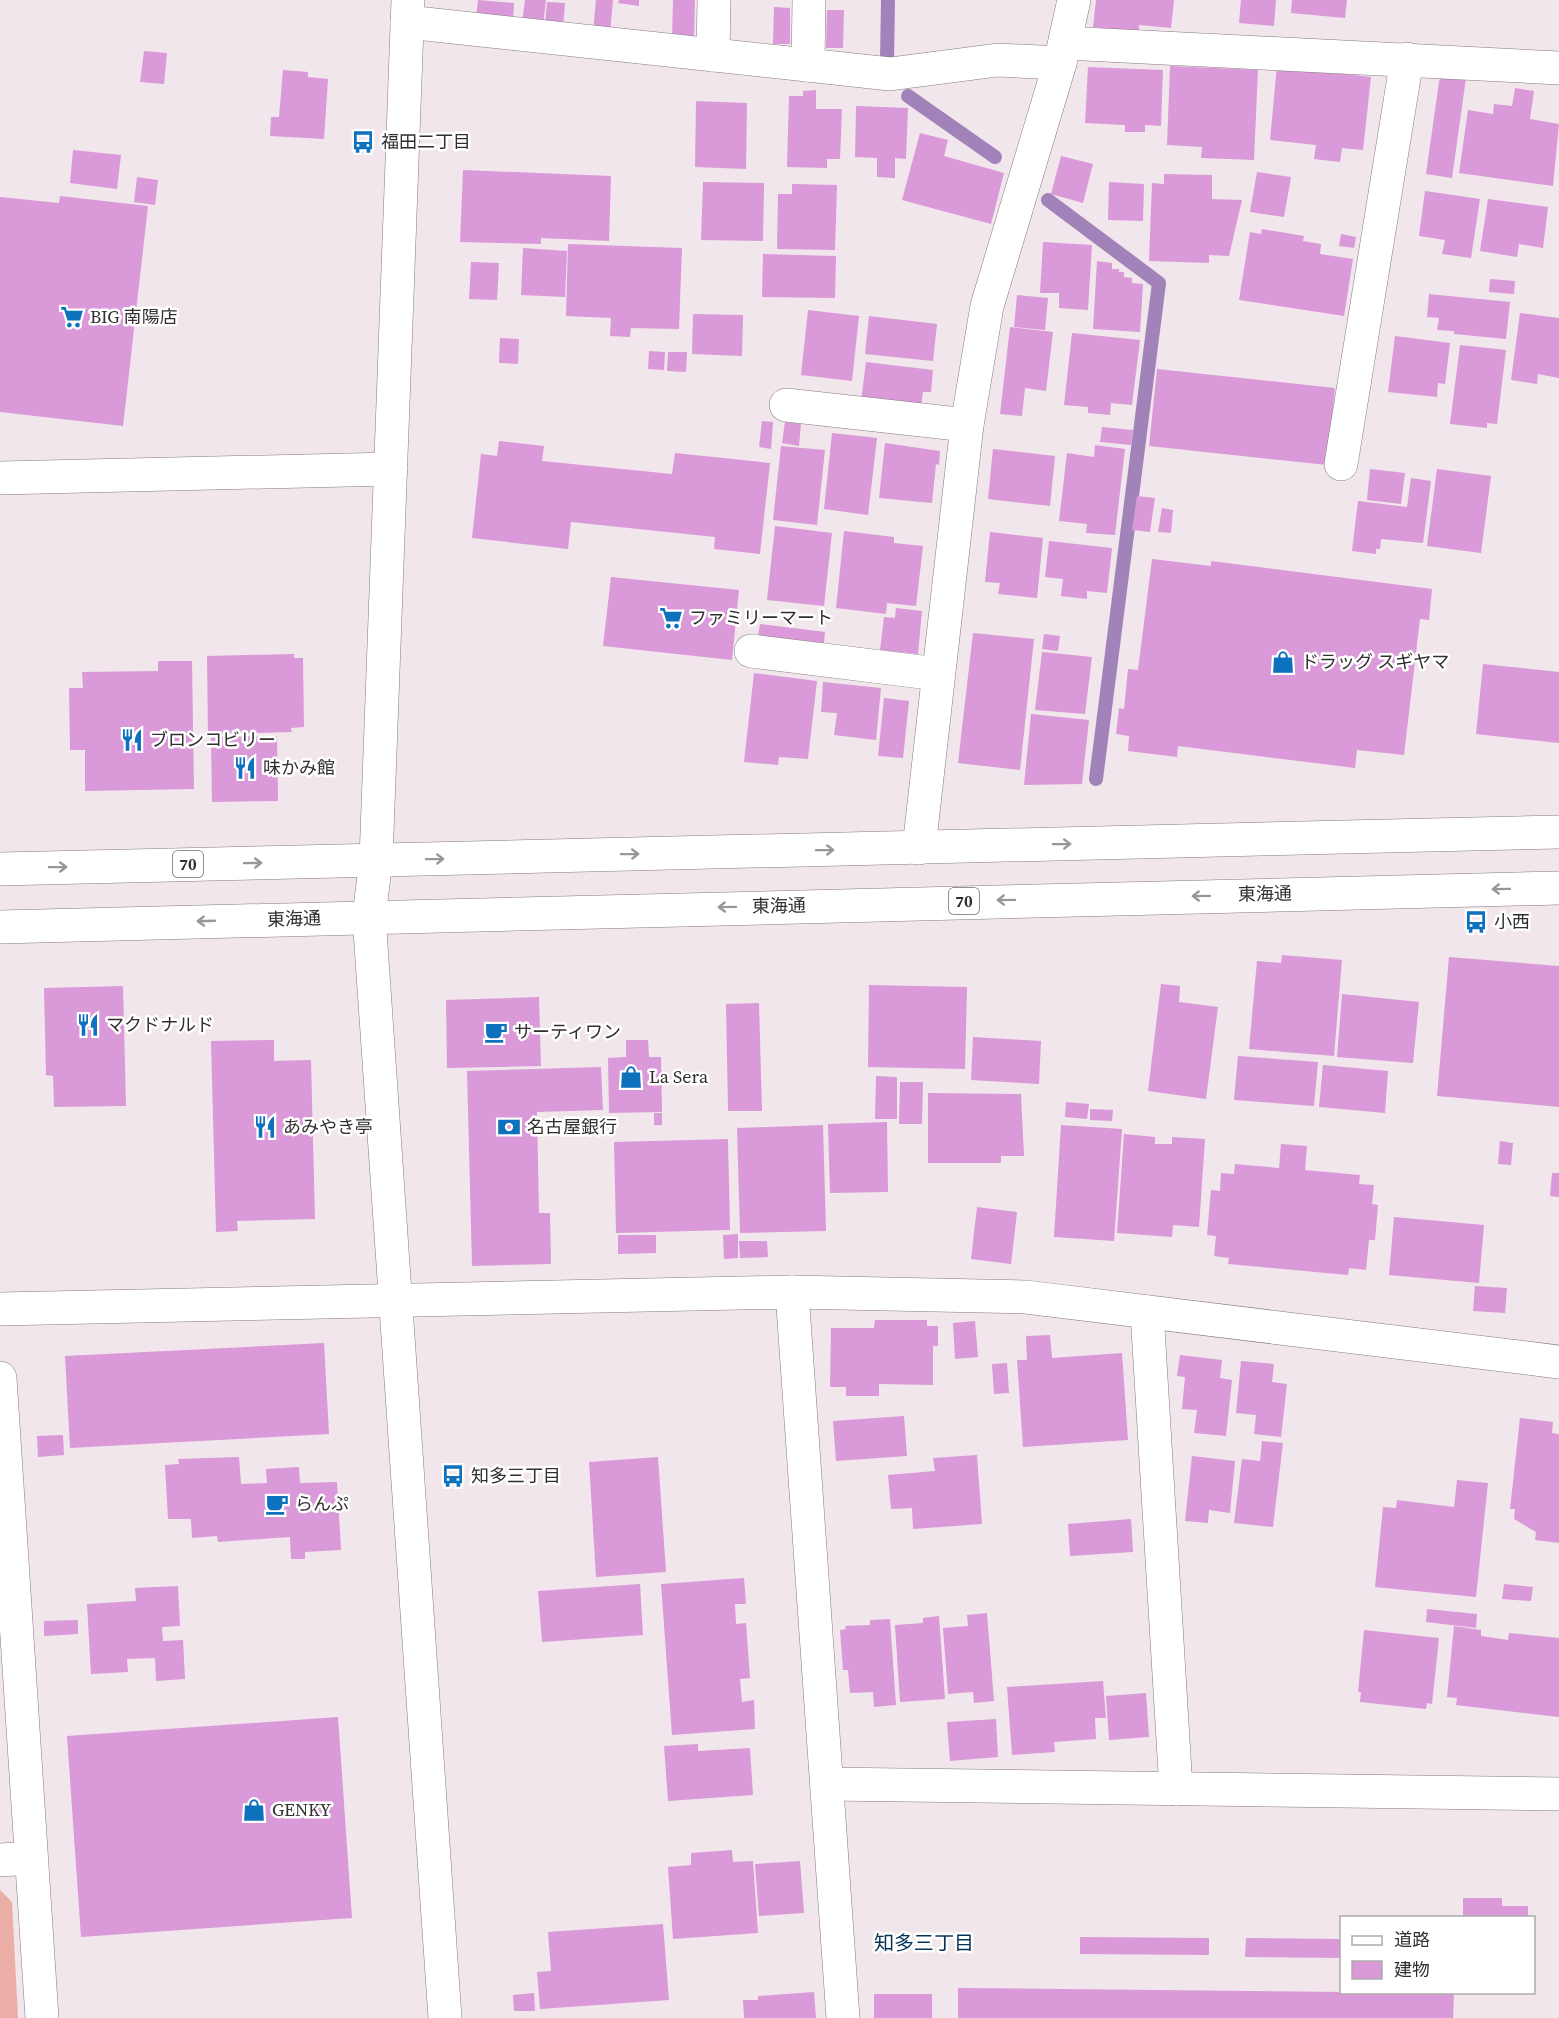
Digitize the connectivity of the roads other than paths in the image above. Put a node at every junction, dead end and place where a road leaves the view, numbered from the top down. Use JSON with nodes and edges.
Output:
{"nodes":[{"id":1,"x":714,"y":0,"type":"edge"},
{"id":2,"x":809,"y":0,"type":"edge"},
{"id":3,"x":1074,"y":0,"type":"edge"},
{"id":4,"x":408,"y":11,"type":"edge"},
{"id":5,"x":1063,"y":53,"type":"junction"},
{"id":6,"x":713,"y":55,"type":"junction"},
{"id":7,"x":1407,"y":59,"type":"junction"},
{"id":8,"x":808,"y":65,"type":"junction"},
{"id":9,"x":1559,"y":68,"type":"edge"},
{"id":10,"x":786,"y":405,"type":"dead end"},
{"id":11,"x":967,"y":425,"type":"junction"},
{"id":12,"x":1341,"y":464,"type":"dead end"},
{"id":13,"x":391,"y":469,"type":"junction"},
{"id":14,"x":0,"y":478,"type":"edge"},
{"id":15,"x":751,"y":651,"type":"dead end"},
{"id":16,"x":938,"y":675,"type":"junction"},
{"id":17,"x":1559,"y":832,"type":"edge"},
{"id":18,"x":919,"y":848,"type":"junction"},
{"id":19,"x":376,"y":860,"type":"junction"},
{"id":20,"x":0,"y":868,"type":"edge"},
{"id":21,"x":1559,"y":888,"type":"edge"},
{"id":22,"x":369,"y":916,"type":"junction"},
{"id":23,"x":0,"y":927,"type":"edge"},
{"id":24,"x":792,"y":1292,"type":"junction"},
{"id":25,"x":396,"y":1300,"type":"junction"},
{"id":26,"x":0,"y":1309,"type":"edge"},
{"id":27,"x":1147,"y":1312,"type":"junction"},
{"id":28,"x":1559,"y":1362,"type":"edge"},
{"id":29,"x":0,"y":1378,"type":"edge"},
{"id":30,"x":8,"y":1625,"type":"edge"},
{"id":31,"x":827,"y":1784,"type":"junction"},
{"id":32,"x":1176,"y":1789,"type":"junction"},
{"id":33,"x":1559,"y":1794,"type":"edge"},
{"id":34,"x":16,"y":1859,"type":"edge"},
{"id":35,"x":42,"y":2018,"type":"edge"},
{"id":36,"x":445,"y":2018,"type":"edge"},
{"id":37,"x":843,"y":2018,"type":"edge"}],
"edges":[{"from":1,"to":6,"type":"street"},
{"from":2,"to":8,"type":"street"},
{"from":3,"to":5,"type":"street"},
{"from":4,"to":6,"type":"street"},
{"from":4,"to":13,"type":"street"},
{"from":5,"to":7,"type":"street"},
{"from":5,"to":8,"type":"street"},
{"from":5,"to":11,"type":"street"},
{"from":6,"to":8,"type":"street"},
{"from":7,"to":9,"type":"street"},
{"from":7,"to":12,"type":"street"},
{"from":10,"to":11,"type":"street"},
{"from":11,"to":16,"type":"street"},
{"from":13,"to":14,"type":"street"},
{"from":13,"to":19,"type":"street"},
{"from":15,"to":16,"type":"street"},
{"from":16,"to":18,"type":"street"},
{"from":18,"to":17,"type":"street","number":"70","one_way":true},
{"from":19,"to":18,"type":"street","number":"70","one_way":true},
{"from":20,"to":19,"type":"street","number":"70","one_way":true},
{"from":19,"to":22,"type":"street"},
{"from":21,"to":22,"type":"street","name":"東海通","number":"70","one_way":true},
{"from":22,"to":23,"type":"street","name":"東海通","number":"70","one_way":true},
{"from":22,"to":25,"type":"street"},
{"from":24,"to":25,"type":"street"},
{"from":24,"to":27,"type":"street"},
{"from":24,"to":31,"type":"street"},
{"from":25,"to":26,"type":"street"},
{"from":25,"to":36,"type":"street"},
{"from":27,"to":28,"type":"street"},
{"from":27,"to":32,"type":"street"},
{"from":29,"to":30,"type":"street"},
{"from":30,"to":34,"type":"street"},
{"from":31,"to":32,"type":"street"},
{"from":31,"to":37,"type":"street"},
{"from":32,"to":33,"type":"street"},
{"from":34,"to":35,"type":"street"}]}
